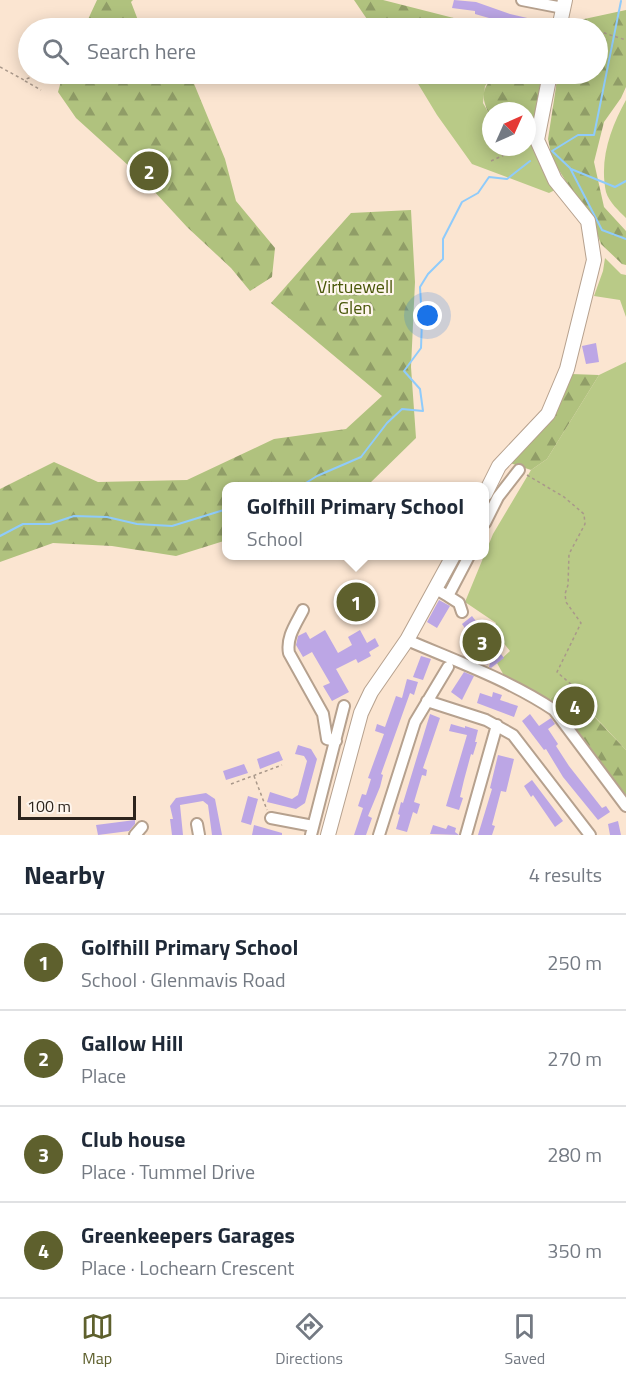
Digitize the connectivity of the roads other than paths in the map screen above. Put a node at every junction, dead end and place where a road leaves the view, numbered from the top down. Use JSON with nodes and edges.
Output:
{"nodes":[{"id":1,"x":522,"y":0,"type":"edge"},
{"id":2,"x":562,"y":14,"type":"edge"},
{"id":3,"x":548,"y":84,"type":"edge"},
{"id":4,"x":519,"y":470,"type":"road end"},
{"id":5,"x":489,"y":486,"type":"edge"},
{"id":6,"x":489,"y":515,"type":"edge"},
{"id":7,"x":450,"y":560,"type":"edge"},
{"id":8,"x":466,"y":560,"type":"edge"},
{"id":9,"x":436,"y":589,"type":"junction"},
{"id":10,"x":448,"y":596,"type":"junction"},
{"id":11,"x":303,"y":610,"type":"dead end"},
{"id":12,"x":462,"y":612,"type":"dead end"},
{"id":13,"x":406,"y":640,"type":"junction"},
{"id":14,"x":448,"y":667,"type":"dead end"},
{"id":15,"x":427,"y":701,"type":"junction"},
{"id":16,"x":344,"y":706,"type":"dead end"},
{"id":17,"x":497,"y":725,"type":"junction"},
{"id":18,"x":336,"y":741,"type":"junction"},
{"id":19,"x":328,"y":767,"type":"junction"},
{"id":20,"x":345,"y":771,"type":"junction"},
{"id":21,"x":626,"y":806,"type":"edge"},
{"id":22,"x":271,"y":818,"type":"road end"},
{"id":23,"x":312,"y":831,"type":"edge"},
{"id":24,"x":328,"y":835,"type":"edge"},
{"id":25,"x":379,"y":835,"type":"edge"},
{"id":26,"x":466,"y":835,"type":"edge"},
{"id":27,"x":590,"y":835,"type":"edge"}],
"edges":[{"from":1,"to":2,"type":"street"},
{"from":3,"to":5,"type":"main road"},
{"from":4,"to":6,"type":"street"},
{"from":7,"to":9,"type":"main road"},
{"from":8,"to":10,"type":"street"},
{"from":9,"to":10,"type":"street"},
{"from":9,"to":13,"type":"main road"},
{"from":10,"to":12,"type":"street"},
{"from":11,"to":18,"type":"street"},
{"from":13,"to":20,"type":"main road"},
{"from":13,"to":21,"type":"street"},
{"from":14,"to":15,"type":"street"},
{"from":15,"to":17,"type":"street"},
{"from":15,"to":25,"type":"street"},
{"from":16,"to":18,"type":"street"},
{"from":17,"to":26,"type":"street"},
{"from":17,"to":27,"type":"street"},
{"from":18,"to":19,"type":"street"},
{"from":19,"to":20,"type":"street"},
{"from":19,"to":23,"type":"street"},
{"from":20,"to":24,"type":"main road"},
{"from":22,"to":23,"type":"street"}]}
